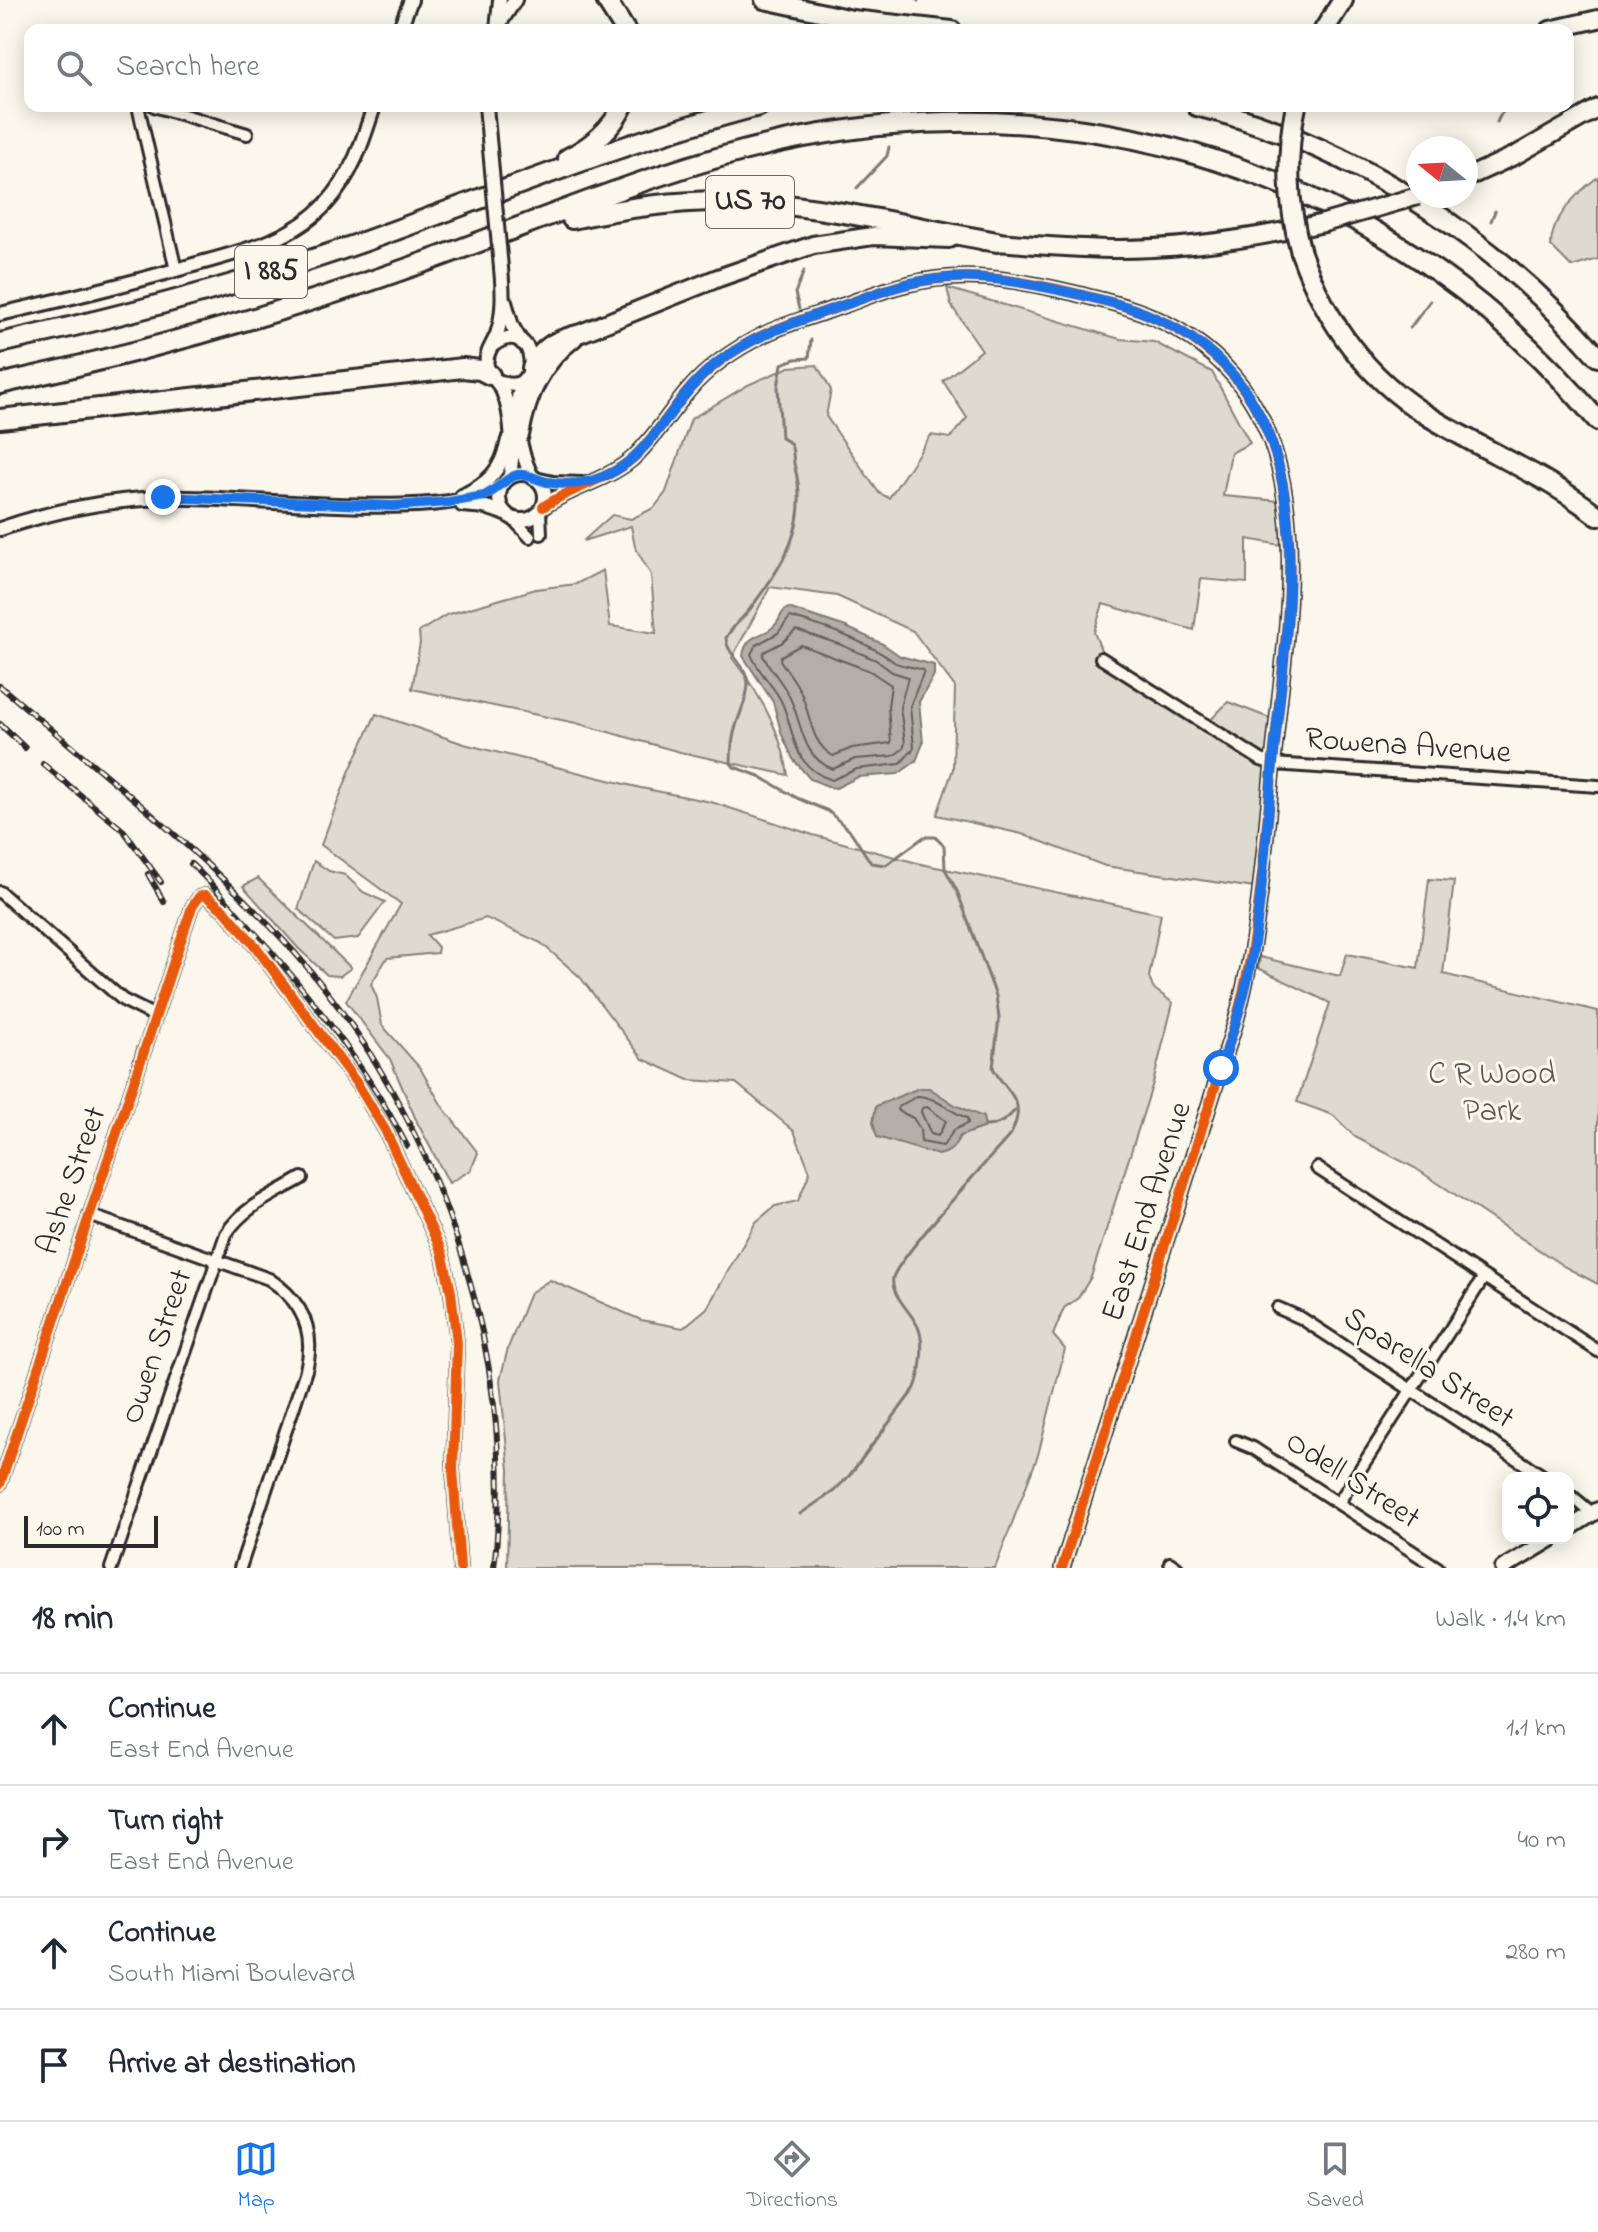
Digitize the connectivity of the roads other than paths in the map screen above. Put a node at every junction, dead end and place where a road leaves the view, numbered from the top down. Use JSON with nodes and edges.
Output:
{"nodes":[{"id":1,"x":411,"y":0,"type":"edge"},
{"id":2,"x":500,"y":0,"type":"edge"},
{"id":3,"x":515,"y":0,"type":"edge"},
{"id":4,"x":606,"y":0,"type":"edge"},
{"id":5,"x":764,"y":0,"type":"edge"},
{"id":6,"x":1343,"y":0,"type":"edge"},
{"id":7,"x":1598,"y":19,"type":"edge"},
{"id":8,"x":401,"y":24,"type":"edge"},
{"id":9,"x":498,"y":24,"type":"edge"},
{"id":10,"x":500,"y":24,"type":"edge"},
{"id":11,"x":621,"y":24,"type":"edge"},
{"id":12,"x":897,"y":24,"type":"edge"},
{"id":13,"x":1328,"y":24,"type":"edge"},
{"id":14,"x":1574,"y":24,"type":"edge"},
{"id":15,"x":1598,"y":108,"type":"edge"},
{"id":16,"x":139,"y":112,"type":"edge"},
{"id":17,"x":174,"y":112,"type":"edge"},
{"id":18,"x":372,"y":112,"type":"edge"},
{"id":19,"x":487,"y":112,"type":"edge"},
{"id":20,"x":620,"y":112,"type":"edge"},
{"id":21,"x":740,"y":112,"type":"edge"},
{"id":22,"x":1216,"y":112,"type":"edge"},
{"id":23,"x":1295,"y":112,"type":"edge"},
{"id":24,"x":247,"y":134,"type":"dead end"},
{"id":25,"x":1478,"y":172,"type":"edge"},
{"id":26,"x":535,"y":177,"type":"junction"},
{"id":27,"x":1406,"y":199,"type":"edge"},
{"id":28,"x":503,"y":234,"type":"junction"},
{"id":29,"x":997,"y":242,"type":"junction"},
{"id":30,"x":176,"y":270,"type":"junction"},
{"id":31,"x":503,"y":299,"type":"junction"},
{"id":32,"x":0,"y":314,"type":"edge"},
{"id":33,"x":581,"y":333,"type":"junction"},
{"id":34,"x":0,"y":343,"type":"edge"},
{"id":35,"x":522,"y":343,"type":"junction"},
{"id":36,"x":493,"y":345,"type":"junction"},
{"id":37,"x":1598,"y":357,"type":"edge"},
{"id":38,"x":528,"y":373,"type":"junction"},
{"id":39,"x":493,"y":378,"type":"junction"},
{"id":40,"x":0,"y":384,"type":"edge"},
{"id":41,"x":0,"y":419,"type":"edge"},
{"id":42,"x":1598,"y":421,"type":"edge"},
{"id":43,"x":515,"y":434,"type":"junction"},
{"id":44,"x":533,"y":478,"type":"junction"},
{"id":45,"x":506,"y":481,"type":"junction"},
{"id":46,"x":582,"y":484,"type":"junction"},
{"id":47,"x":449,"y":502,"type":"junction"},
{"id":48,"x":542,"y":509,"type":"junction"},
{"id":49,"x":509,"y":516,"type":"junction"},
{"id":50,"x":1598,"y":516,"type":"edge"},
{"id":51,"x":0,"y":529,"type":"edge"},
{"id":52,"x":1101,"y":658,"type":"dead end"},
{"id":53,"x":1273,"y":764,"type":"junction"},
{"id":54,"x":1598,"y":786,"type":"edge"},
{"id":55,"x":0,"y":892,"type":"edge"},
{"id":56,"x":155,"y":1016,"type":"junction"},
{"id":57,"x":1317,"y":1168,"type":"dead end"},
{"id":58,"x":302,"y":1178,"type":"dead end"},
{"id":59,"x":89,"y":1215,"type":"junction"},
{"id":60,"x":216,"y":1259,"type":"junction"},
{"id":61,"x":1484,"y":1277,"type":"junction"},
{"id":62,"x":1278,"y":1308,"type":"dead end"},
{"id":63,"x":1598,"y":1351,"type":"edge"},
{"id":64,"x":1412,"y":1389,"type":"junction"},
{"id":65,"x":1236,"y":1441,"type":"dead end"},
{"id":66,"x":1537,"y":1472,"type":"edge"},
{"id":67,"x":0,"y":1484,"type":"edge"},
{"id":68,"x":1574,"y":1497,"type":"edge"},
{"id":69,"x":1339,"y":1502,"type":"junction"},
{"id":70,"x":1595,"y":1512,"type":"edge"},
{"id":71,"x":1574,"y":1525,"type":"edge"},
{"id":72,"x":1543,"y":1544,"type":"edge"},
{"id":73,"x":111,"y":1568,"type":"edge"},
{"id":74,"x":240,"y":1568,"type":"edge"},
{"id":75,"x":460,"y":1568,"type":"edge"},
{"id":76,"x":1062,"y":1568,"type":"edge"},
{"id":77,"x":1438,"y":1568,"type":"edge"},
{"id":78,"x":1503,"y":1568,"type":"edge"}],
"edges":[{"from":1,"to":8,"type":"street"},
{"from":2,"to":9,"type":"street"},
{"from":3,"to":10,"type":"street"},
{"from":4,"to":11,"type":"highway"},
{"from":5,"to":12,"type":"highway"},
{"from":6,"to":13,"type":"highway"},
{"from":7,"to":14,"type":"highway"},
{"from":15,"to":25,"type":"highway"},
{"from":16,"to":30,"type":"street"},
{"from":17,"to":24,"type":"street"},
{"from":18,"to":30,"type":"street"},
{"from":19,"to":31,"type":"street","bridge":true},
{"from":20,"to":26,"type":"highway"},
{"from":21,"to":26,"type":"highway","number":"I 885"},
{"from":22,"to":37,"type":"highway"},
{"from":23,"to":50,"type":"highway","bridge":true},
{"from":26,"to":34,"type":"highway","number":"I 885"},
{"from":27,"to":29,"type":"highway","number":"US 70","bridge":true},
{"from":28,"to":29,"type":"highway","number":"US 70"},
{"from":28,"to":40,"type":"highway","number":"I 885"},
{"from":28,"to":42,"type":"highway","number":"I 885"},
{"from":29,"to":33,"type":"highway"},
{"from":30,"to":32,"type":"street"},
{"from":31,"to":35,"type":"street"},
{"from":31,"to":36,"type":"street"},
{"from":33,"to":38,"type":"highway"},
{"from":33,"to":43,"type":"highway"},
{"from":35,"to":36,"type":"street"},
{"from":35,"to":38,"type":"street"},
{"from":36,"to":39,"type":"street"},
{"from":38,"to":39,"type":"street"},
{"from":38,"to":43,"type":"street"},
{"from":39,"to":41,"type":"highway"},
{"from":39,"to":43,"type":"street"},
{"from":43,"to":44,"type":"street"},
{"from":43,"to":45,"type":"street"},
{"from":43,"to":47,"type":"street"},
{"from":44,"to":45,"type":"street"},
{"from":44,"to":46,"type":"street","name":"East End Avenue"},
{"from":44,"to":48,"type":"street"},
{"from":45,"to":47,"type":"street"},
{"from":45,"to":49,"type":"street"},
{"from":46,"to":48,"type":"street","name":"East End Avenue"},
{"from":46,"to":53,"type":"street","name":"East End Avenue"},
{"from":47,"to":49,"type":"street"},
{"from":47,"to":51,"type":"street"},
{"from":48,"to":49,"type":"street"},
{"from":48,"to":49,"type":"street"},
{"from":52,"to":53,"type":"street","name":"Rowena Avenue"},
{"from":53,"to":54,"type":"street","name":"Rowena Avenue"},
{"from":53,"to":76,"type":"street","name":"East End Avenue"},
{"from":55,"to":56,"type":"street"},
{"from":56,"to":59,"type":"street","name":"Ashe Street"},
{"from":56,"to":75,"type":"street","name":"Ashe Street"},
{"from":57,"to":61,"type":"street"},
{"from":58,"to":60,"type":"street","name":"Owen Street"},
{"from":59,"to":60,"type":"street"},
{"from":59,"to":67,"type":"street","name":"Ashe Street"},
{"from":60,"to":73,"type":"street","name":"Owen Street"},
{"from":60,"to":74,"type":"street"},
{"from":61,"to":63,"type":"street"},
{"from":61,"to":64,"type":"street"},
{"from":62,"to":64,"type":"street","name":"Sparella Street"},
{"from":64,"to":66,"type":"street","name":"Sparella Street"},
{"from":64,"to":69,"type":"street"},
{"from":65,"to":69,"type":"street","name":"Odell Street"},
{"from":68,"to":70,"type":"street"},
{"from":69,"to":77,"type":"street","name":"Odell Street"},
{"from":70,"to":71,"type":"main road"},
{"from":72,"to":78,"type":"main road"}]}
